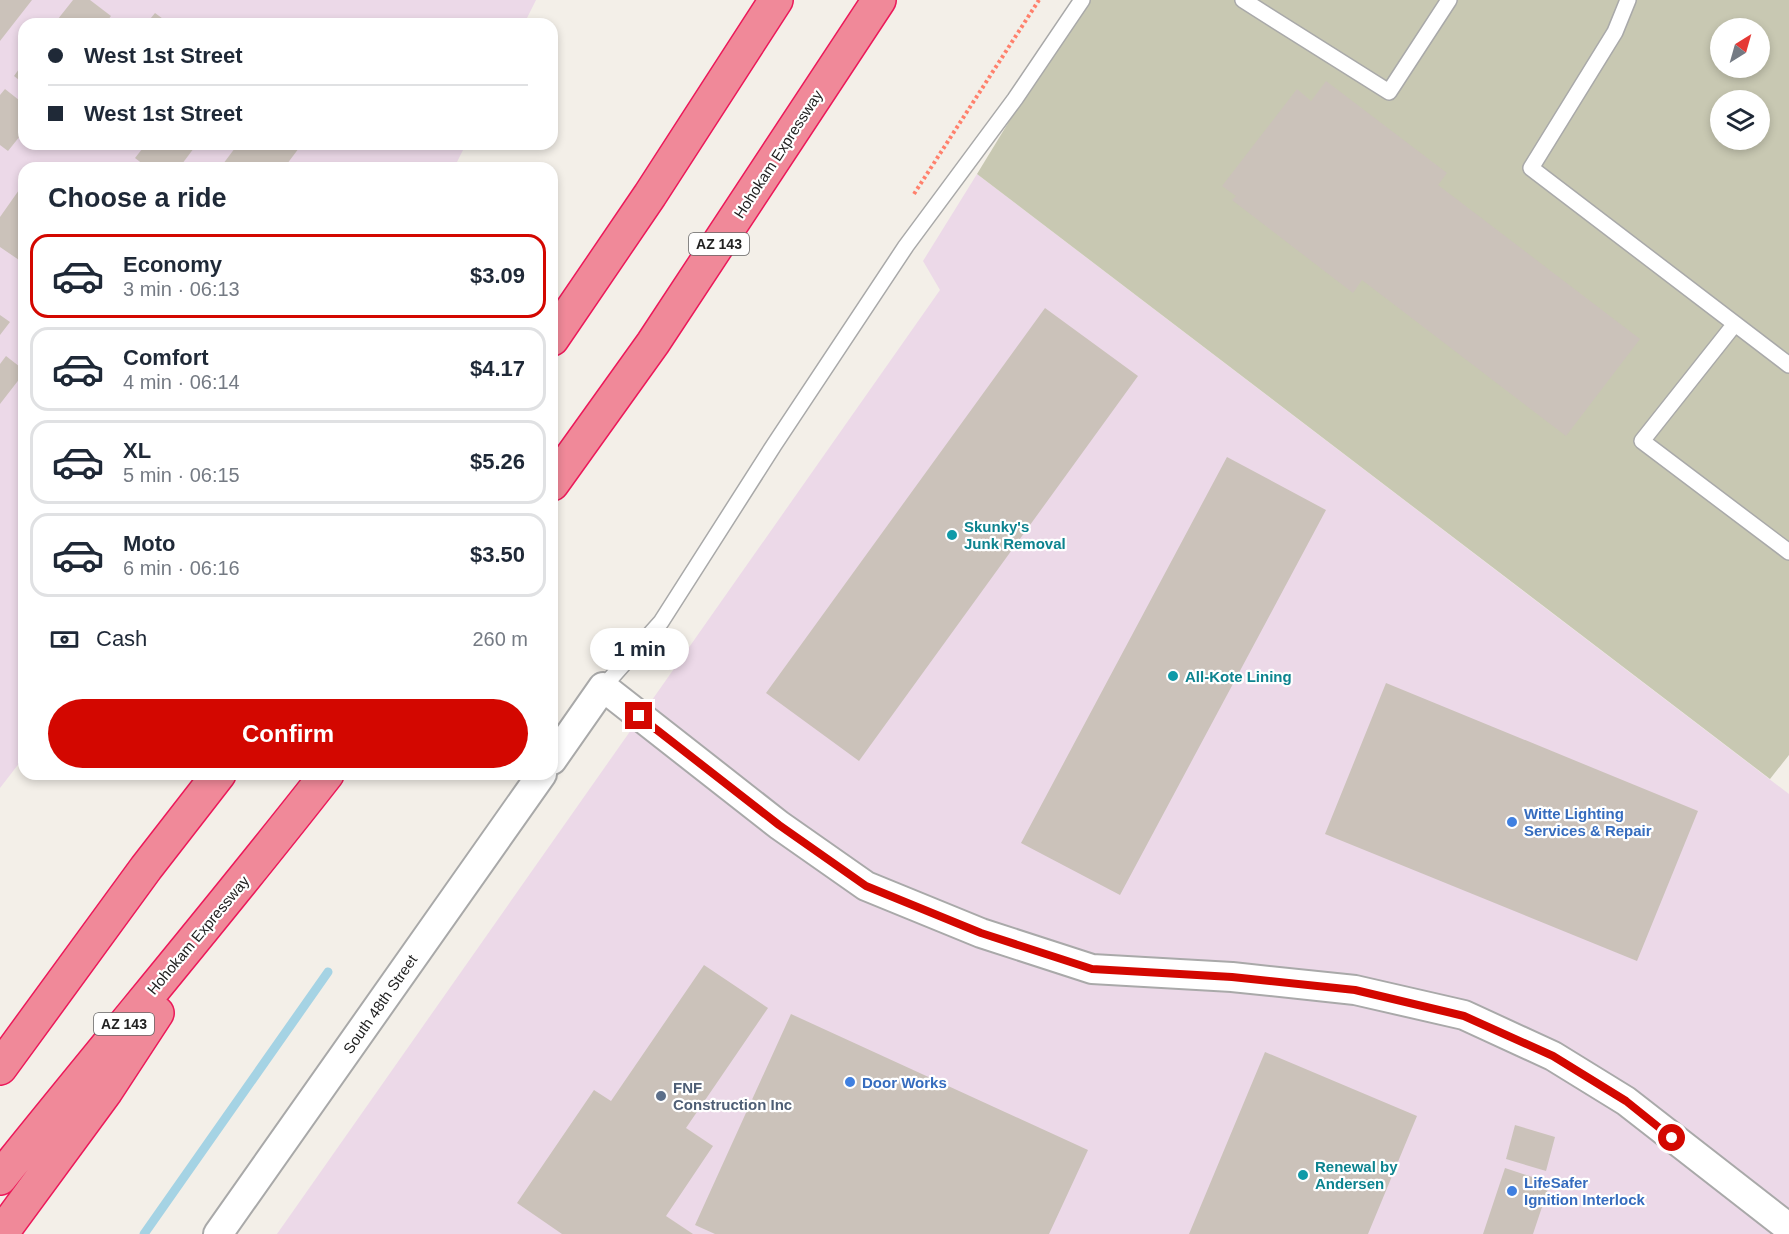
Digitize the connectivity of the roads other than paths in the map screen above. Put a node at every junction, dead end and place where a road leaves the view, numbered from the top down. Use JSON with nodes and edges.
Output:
{"nodes":[{"id":1,"x":777,"y":0,"type":"edge"},
{"id":2,"x":879,"y":0,"type":"edge"},
{"id":3,"x":1082,"y":0,"type":"edge"},
{"id":4,"x":1243,"y":0,"type":"edge"},
{"id":5,"x":1449,"y":0,"type":"edge"},
{"id":6,"x":1628,"y":0,"type":"edge"},
{"id":7,"x":1734,"y":325,"type":"junction"},
{"id":8,"x":558,"y":330,"type":"edge"},
{"id":9,"x":1789,"y":365,"type":"edge"},
{"id":10,"x":558,"y":476,"type":"edge"},
{"id":11,"x":1789,"y":552,"type":"edge"},
{"id":12,"x":603,"y":687,"type":"junction"},
{"id":13,"x":558,"y":751,"type":"edge"},
{"id":14,"x":214,"y":780,"type":"edge"},
{"id":15,"x":322,"y":780,"type":"edge"},
{"id":16,"x":538,"y":780,"type":"edge"},
{"id":17,"x":146,"y":868,"type":"junction"},
{"id":18,"x":251,"y":872,"type":"junction"},
{"id":19,"x":0,"y":1030,"type":"edge"},
{"id":20,"x":0,"y":1068,"type":"edge"},
{"id":21,"x":0,"y":1178,"type":"edge"},
{"id":22,"x":1789,"y":1228,"type":"edge"},
{"id":23,"x":1,"y":1234,"type":"edge"},
{"id":24,"x":218,"y":1234,"type":"edge"}],
"edges":[{"from":1,"to":8,"type":"highway"},
{"from":2,"to":10,"type":"highway","name":"Hohokam Expressway","number":"AZ 143"},
{"from":3,"to":12,"type":"lane"},
{"from":4,"to":5,"type":"lane"},
{"from":6,"to":7,"type":"lane"},
{"from":7,"to":9,"type":"lane"},
{"from":7,"to":11,"type":"lane"},
{"from":12,"to":13,"type":"street"},
{"from":12,"to":22,"type":"street"},
{"from":14,"to":17,"type":"highway"},
{"from":15,"to":18,"type":"highway","name":"Hohokam Expressway","number":"AZ 143"},
{"from":16,"to":24,"type":"street","name":"South 48th Street"},
{"from":17,"to":19,"type":"highway"},
{"from":17,"to":20,"type":"highway"},
{"from":18,"to":21,"type":"highway","name":"Hohokam Expressway","number":"AZ 143"},
{"from":18,"to":23,"type":"highway"}]}
